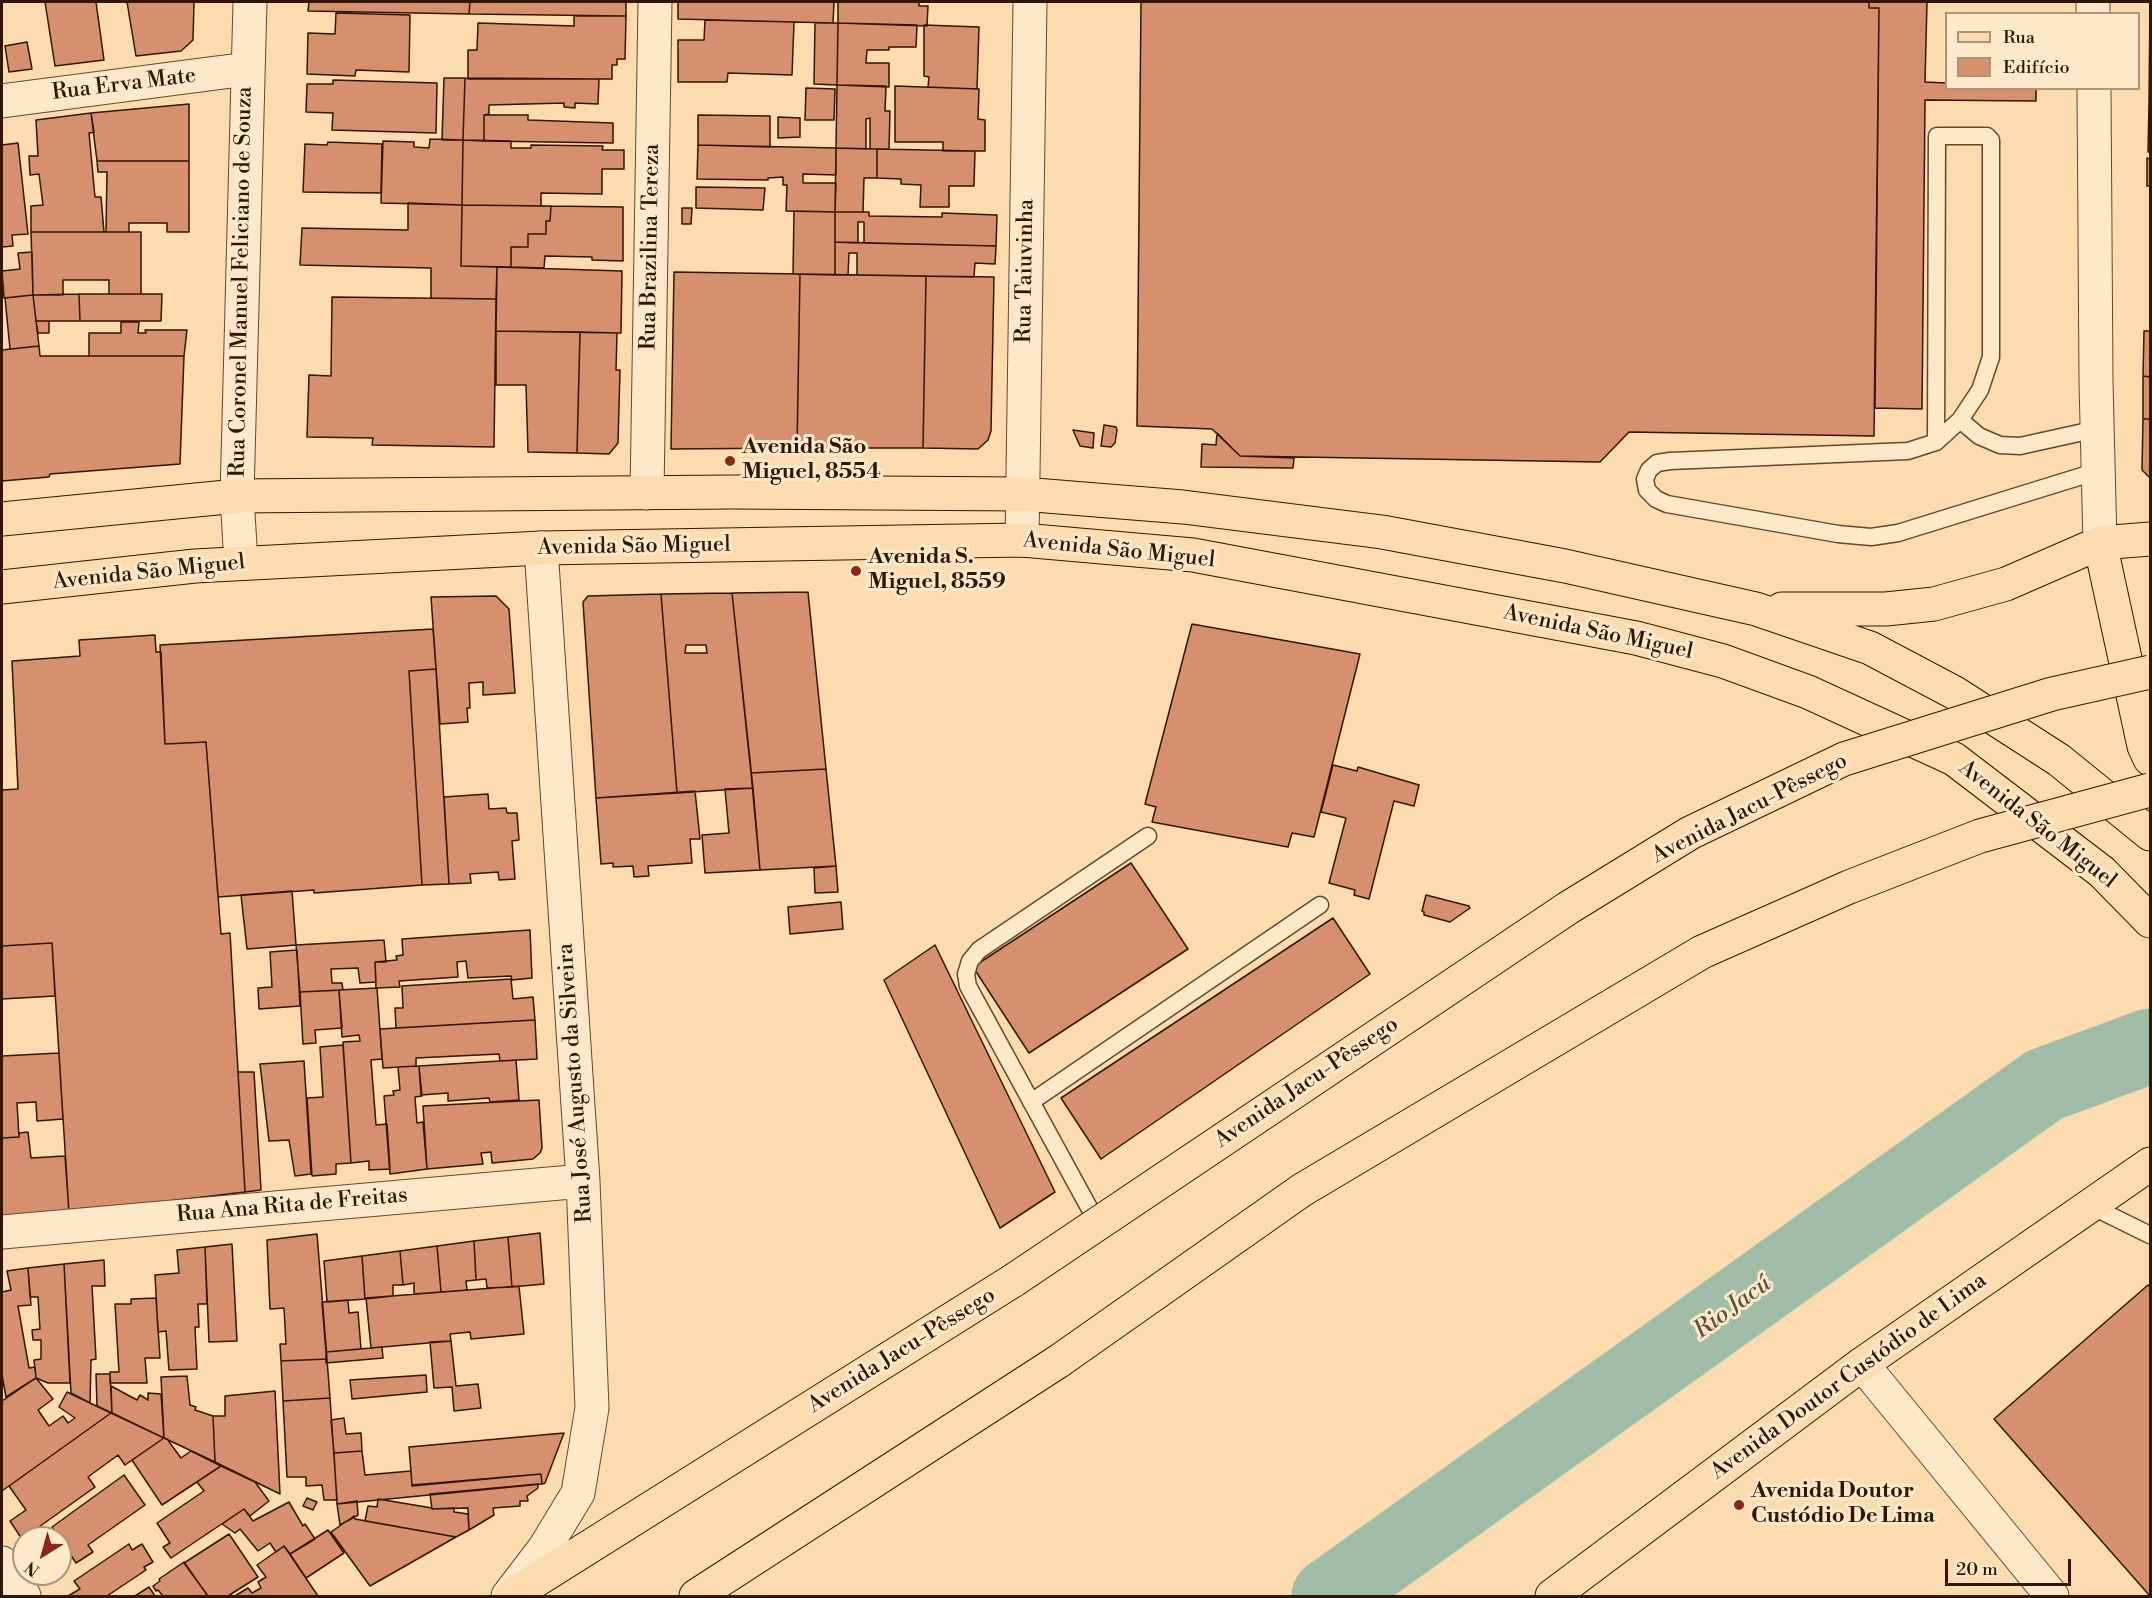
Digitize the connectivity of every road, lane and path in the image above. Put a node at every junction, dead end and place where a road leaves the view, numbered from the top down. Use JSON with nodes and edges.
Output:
{"nodes":[{"id":1,"x":250,"y":2,"type":"edge"},
{"id":2,"x":656,"y":2,"type":"edge"},
{"id":3,"x":1030,"y":2,"type":"edge"},
{"id":4,"x":247,"y":69,"type":"junction"},
{"id":5,"x":2094,"y":90,"type":"edge"},
{"id":6,"x":2,"y":101,"type":"edge"},
{"id":7,"x":1960,"y":420,"type":"junction"},
{"id":8,"x":2097,"y":429,"type":"junction"},
{"id":9,"x":1936,"y":442,"type":"junction"},
{"id":10,"x":2098,"y":471,"type":"junction"},
{"id":11,"x":647,"y":493,"type":"junction"},
{"id":12,"x":1022,"y":494,"type":"junction"},
{"id":13,"x":237,"y":496,"type":"junction"},
{"id":14,"x":2,"y":519,"type":"edge"},
{"id":15,"x":2151,"y":539,"type":"edge"},
{"id":16,"x":1022,"y":540,"type":"junction"},
{"id":17,"x":2100,"y":543,"type":"junction"},
{"id":18,"x":541,"y":548,"type":"junction"},
{"id":19,"x":241,"y":563,"type":"junction"},
{"id":20,"x":2,"y":587,"type":"edge"},
{"id":21,"x":1756,"y":609,"type":"junction"},
{"id":22,"x":2151,"y":672,"type":"edge"},
{"id":23,"x":2151,"y":759,"type":"edge"},
{"id":24,"x":2151,"y":790,"type":"edge"},
{"id":25,"x":2151,"y":834,"type":"edge"},
{"id":26,"x":1148,"y":836,"type":"dead end"},
{"id":27,"x":1320,"y":906,"type":"dead end"},
{"id":28,"x":2151,"y":921,"type":"edge"},
{"id":29,"x":1031,"y":1102,"type":"junction"},
{"id":30,"x":2151,"y":1164,"type":"edge"},
{"id":31,"x":583,"y":1181,"type":"junction"},
{"id":32,"x":2091,"y":1206,"type":"junction"},
{"id":33,"x":1098,"y":1224,"type":"junction"},
{"id":34,"x":2,"y":1232,"type":"edge"},
{"id":35,"x":2151,"y":1236,"type":"edge"},
{"id":36,"x":1862,"y":1364,"type":"junction"},
{"id":37,"x":2,"y":1563,"type":"edge"},
{"id":38,"x":24,"y":1596,"type":"edge"},
{"id":39,"x":510,"y":1596,"type":"edge"},
{"id":40,"x":696,"y":1596,"type":"edge"},
{"id":41,"x":1552,"y":1596,"type":"edge"},
{"id":42,"x":2052,"y":1596,"type":"edge"}],
"edges":[{"from":1,"to":4,"type":"street","name":"Rua Coronel Manuel Feliciano de Souza"},
{"from":2,"to":11,"type":"street","name":"Rua Brazilina Tereza"},
{"from":3,"to":12,"type":"street","name":"Rua Taiuvinha"},
{"from":4,"to":6,"type":"street","name":"Rua Erva Mate"},
{"from":4,"to":13,"type":"street","name":"Rua Coronel Manuel Feliciano de Souza"},
{"from":5,"to":8,"type":"street"},
{"from":7,"to":8,"type":"lane"},
{"from":7,"to":9,"type":"lane"},
{"from":7,"to":9,"type":"lane"},
{"from":8,"to":10,"type":"street"},
{"from":9,"to":10,"type":"lane"},
{"from":10,"to":17,"type":"street"},
{"from":11,"to":12,"type":"main road"},
{"from":11,"to":13,"type":"main road"},
{"from":12,"to":16,"type":"street","name":"Rua Taiuvinha"},
{"from":12,"to":21,"type":"main road"},
{"from":13,"to":14,"type":"main road"},
{"from":13,"to":19,"type":"street","name":"Rua Coronel Manuel Feliciano de Souza"},
{"from":15,"to":17,"type":"main road"},
{"from":16,"to":18,"type":"main road","name":"Avenida São Miguel"},
{"from":16,"to":28,"type":"main road","name":"Avenida São Miguel"},
{"from":17,"to":21,"type":"main road"},
{"from":17,"to":23,"type":"main road"},
{"from":18,"to":19,"type":"main road","name":"Avenida São Miguel"},
{"from":18,"to":31,"type":"street","name":"Rua José Augusto da Silveira"},
{"from":19,"to":20,"type":"main road","name":"Avenida São Miguel"},
{"from":21,"to":25,"type":"main road"},
{"from":22,"to":33,"type":"main road","name":"Avenida Jacu-Pêssego","bridge":true},
{"from":24,"to":40,"type":"main road","bridge":true},
{"from":26,"to":29,"type":"lane"},
{"from":27,"to":29,"type":"lane"},
{"from":29,"to":33,"type":"lane"},
{"from":30,"to":32,"type":"main road","name":"Avenida Doutor Custódio de Lima"},
{"from":31,"to":34,"type":"street","name":"Rua Ana Rita de Freitas"},
{"from":31,"to":39,"type":"street","name":"Rua José Augusto da Silveira"},
{"from":32,"to":35,"type":"lane"},
{"from":32,"to":36,"type":"main road","name":"Avenida Doutor Custódio de Lima"},
{"from":33,"to":39,"type":"main road","name":"Avenida Jacu-Pêssego","bridge":true},
{"from":36,"to":41,"type":"main road","name":"Avenida Doutor Custódio de Lima"},
{"from":36,"to":42,"type":"street"},
{"from":37,"to":38,"type":"street"}]}
